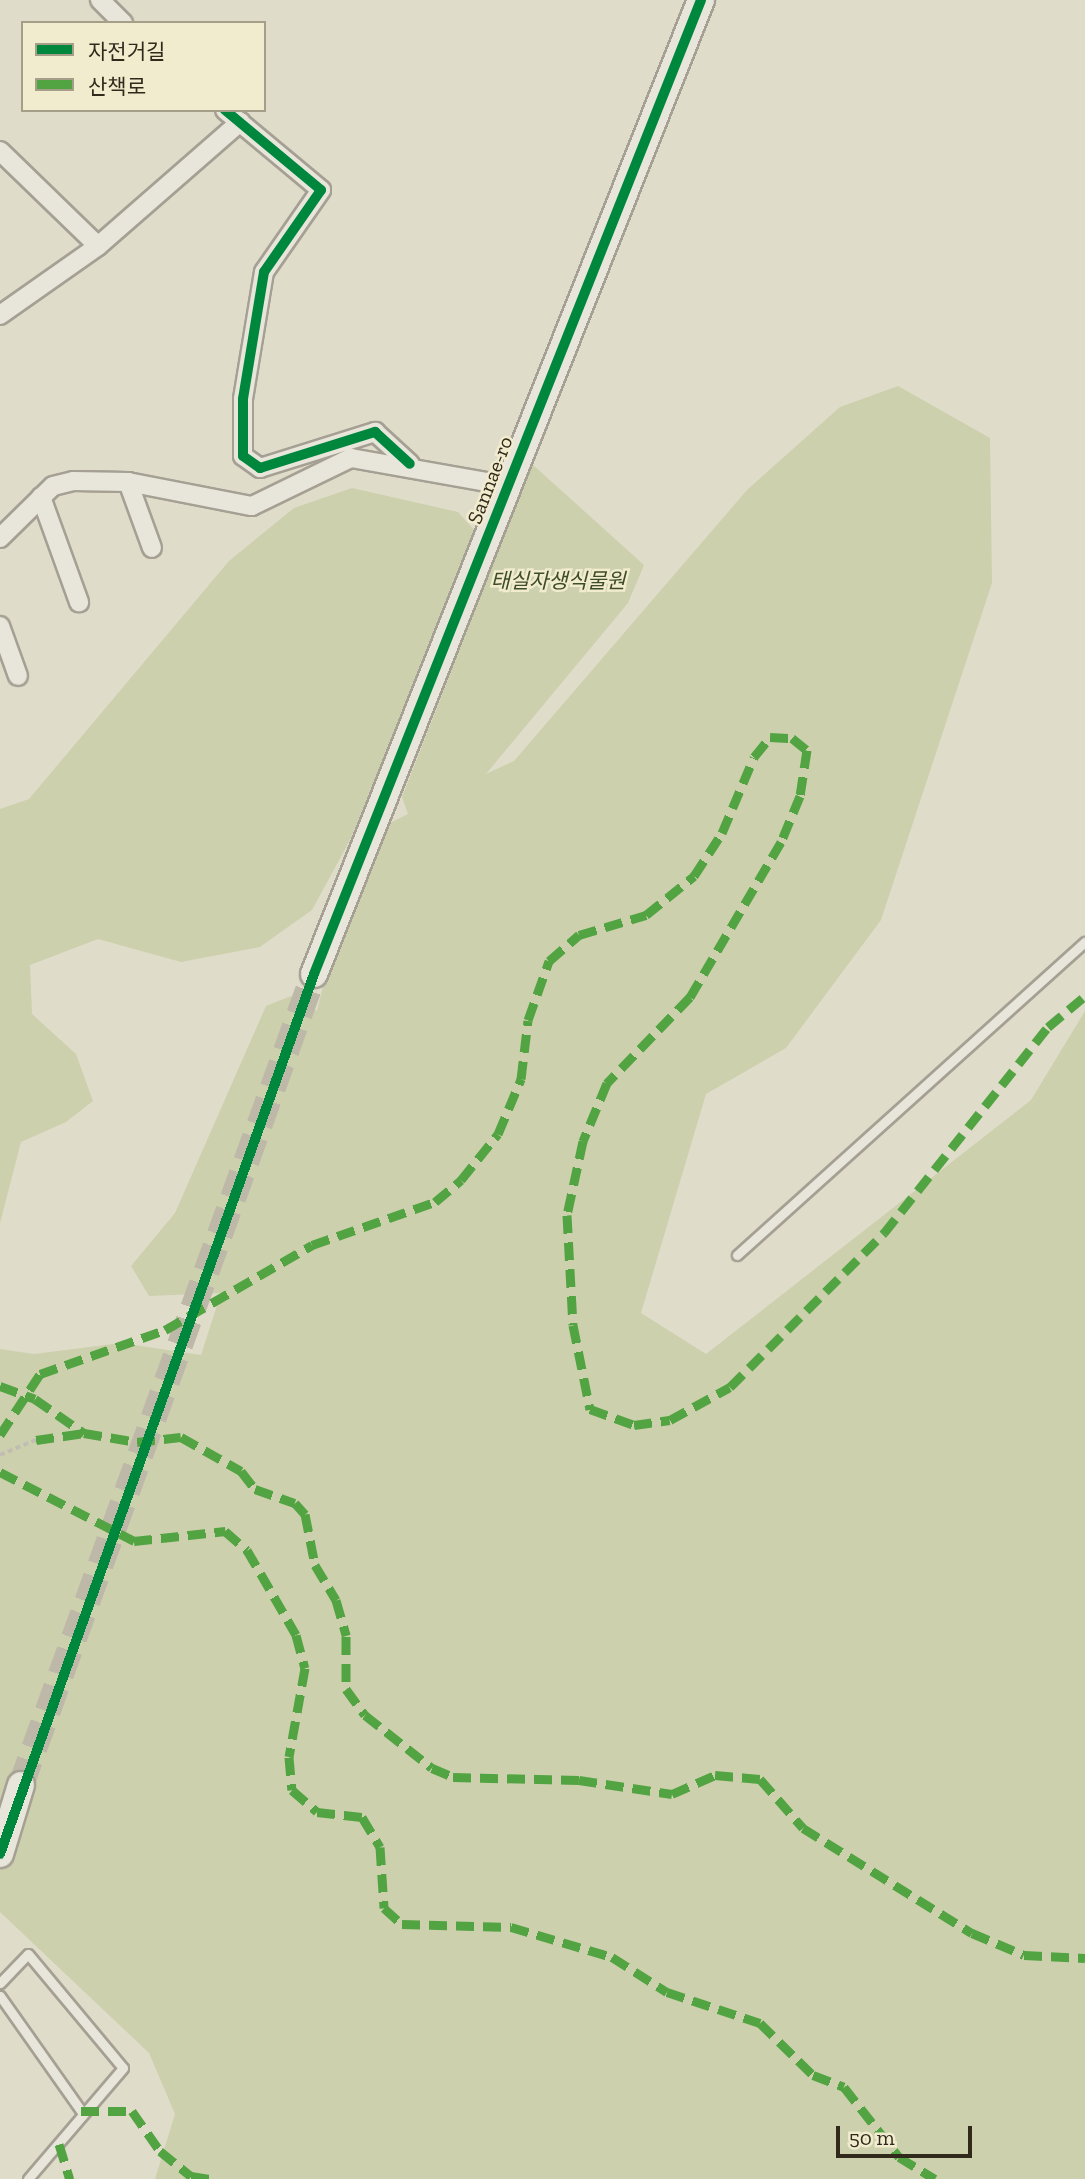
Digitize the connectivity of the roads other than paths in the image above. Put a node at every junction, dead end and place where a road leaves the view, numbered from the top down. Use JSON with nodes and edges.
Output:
{"nodes":[{"id":1,"x":100,"y":0,"type":"edge"},
{"id":2,"x":701,"y":0,"type":"edge"},
{"id":3,"x":122,"y":21,"type":"edge"},
{"id":4,"x":228,"y":112,"type":"edge"},
{"id":5,"x":240,"y":122,"type":"junction"},
{"id":6,"x":0,"y":151,"type":"edge"},
{"id":7,"x":98,"y":246,"type":"junction"},
{"id":8,"x":0,"y":315,"type":"edge"},
{"id":9,"x":410,"y":464,"type":"junction"},
{"id":10,"x":128,"y":482,"type":"junction"},
{"id":11,"x":509,"y":486,"type":"junction"},
{"id":12,"x":41,"y":497,"type":"junction"},
{"id":13,"x":0,"y":538,"type":"edge"},
{"id":14,"x":152,"y":548,"type":"dead end"},
{"id":15,"x":79,"y":602,"type":"dead end"},
{"id":16,"x":0,"y":626,"type":"edge"},
{"id":17,"x":18,"y":676,"type":"dead end"},
{"id":18,"x":1085,"y":942,"type":"edge"},
{"id":19,"x":314,"y":974,"type":"tunnel mouth"},
{"id":20,"x":737,"y":1255,"type":"dead end"},
{"id":21,"x":21,"y":1784,"type":"tunnel mouth"},
{"id":22,"x":0,"y":1854,"type":"edge"},
{"id":23,"x":0,"y":1983,"type":"edge"},
{"id":24,"x":0,"y":1996,"type":"edge"},
{"id":25,"x":81,"y":2110,"type":"junction"},
{"id":26,"x":28,"y":2179,"type":"edge"}],
"edges":[{"from":1,"to":3,"type":"street"},
{"from":2,"to":11,"type":"street","name":"Sannae-ro"},
{"from":4,"to":5,"type":"street"},
{"from":5,"to":7,"type":"street"},
{"from":5,"to":9,"type":"street"},
{"from":6,"to":7,"type":"street"},
{"from":7,"to":8,"type":"street"},
{"from":9,"to":10,"type":"street"},
{"from":9,"to":11,"type":"street"},
{"from":10,"to":12,"type":"street"},
{"from":10,"to":14,"type":"street"},
{"from":11,"to":19,"type":"street","name":"Sannae-ro"},
{"from":12,"to":13,"type":"street"},
{"from":12,"to":15,"type":"street"},
{"from":16,"to":17,"type":"street"},
{"from":18,"to":20,"type":"lane"},
{"from":21,"to":22,"type":"street"},
{"from":23,"to":25,"type":"lane"},
{"from":24,"to":25,"type":"lane"},
{"from":25,"to":26,"type":"lane"}]}
